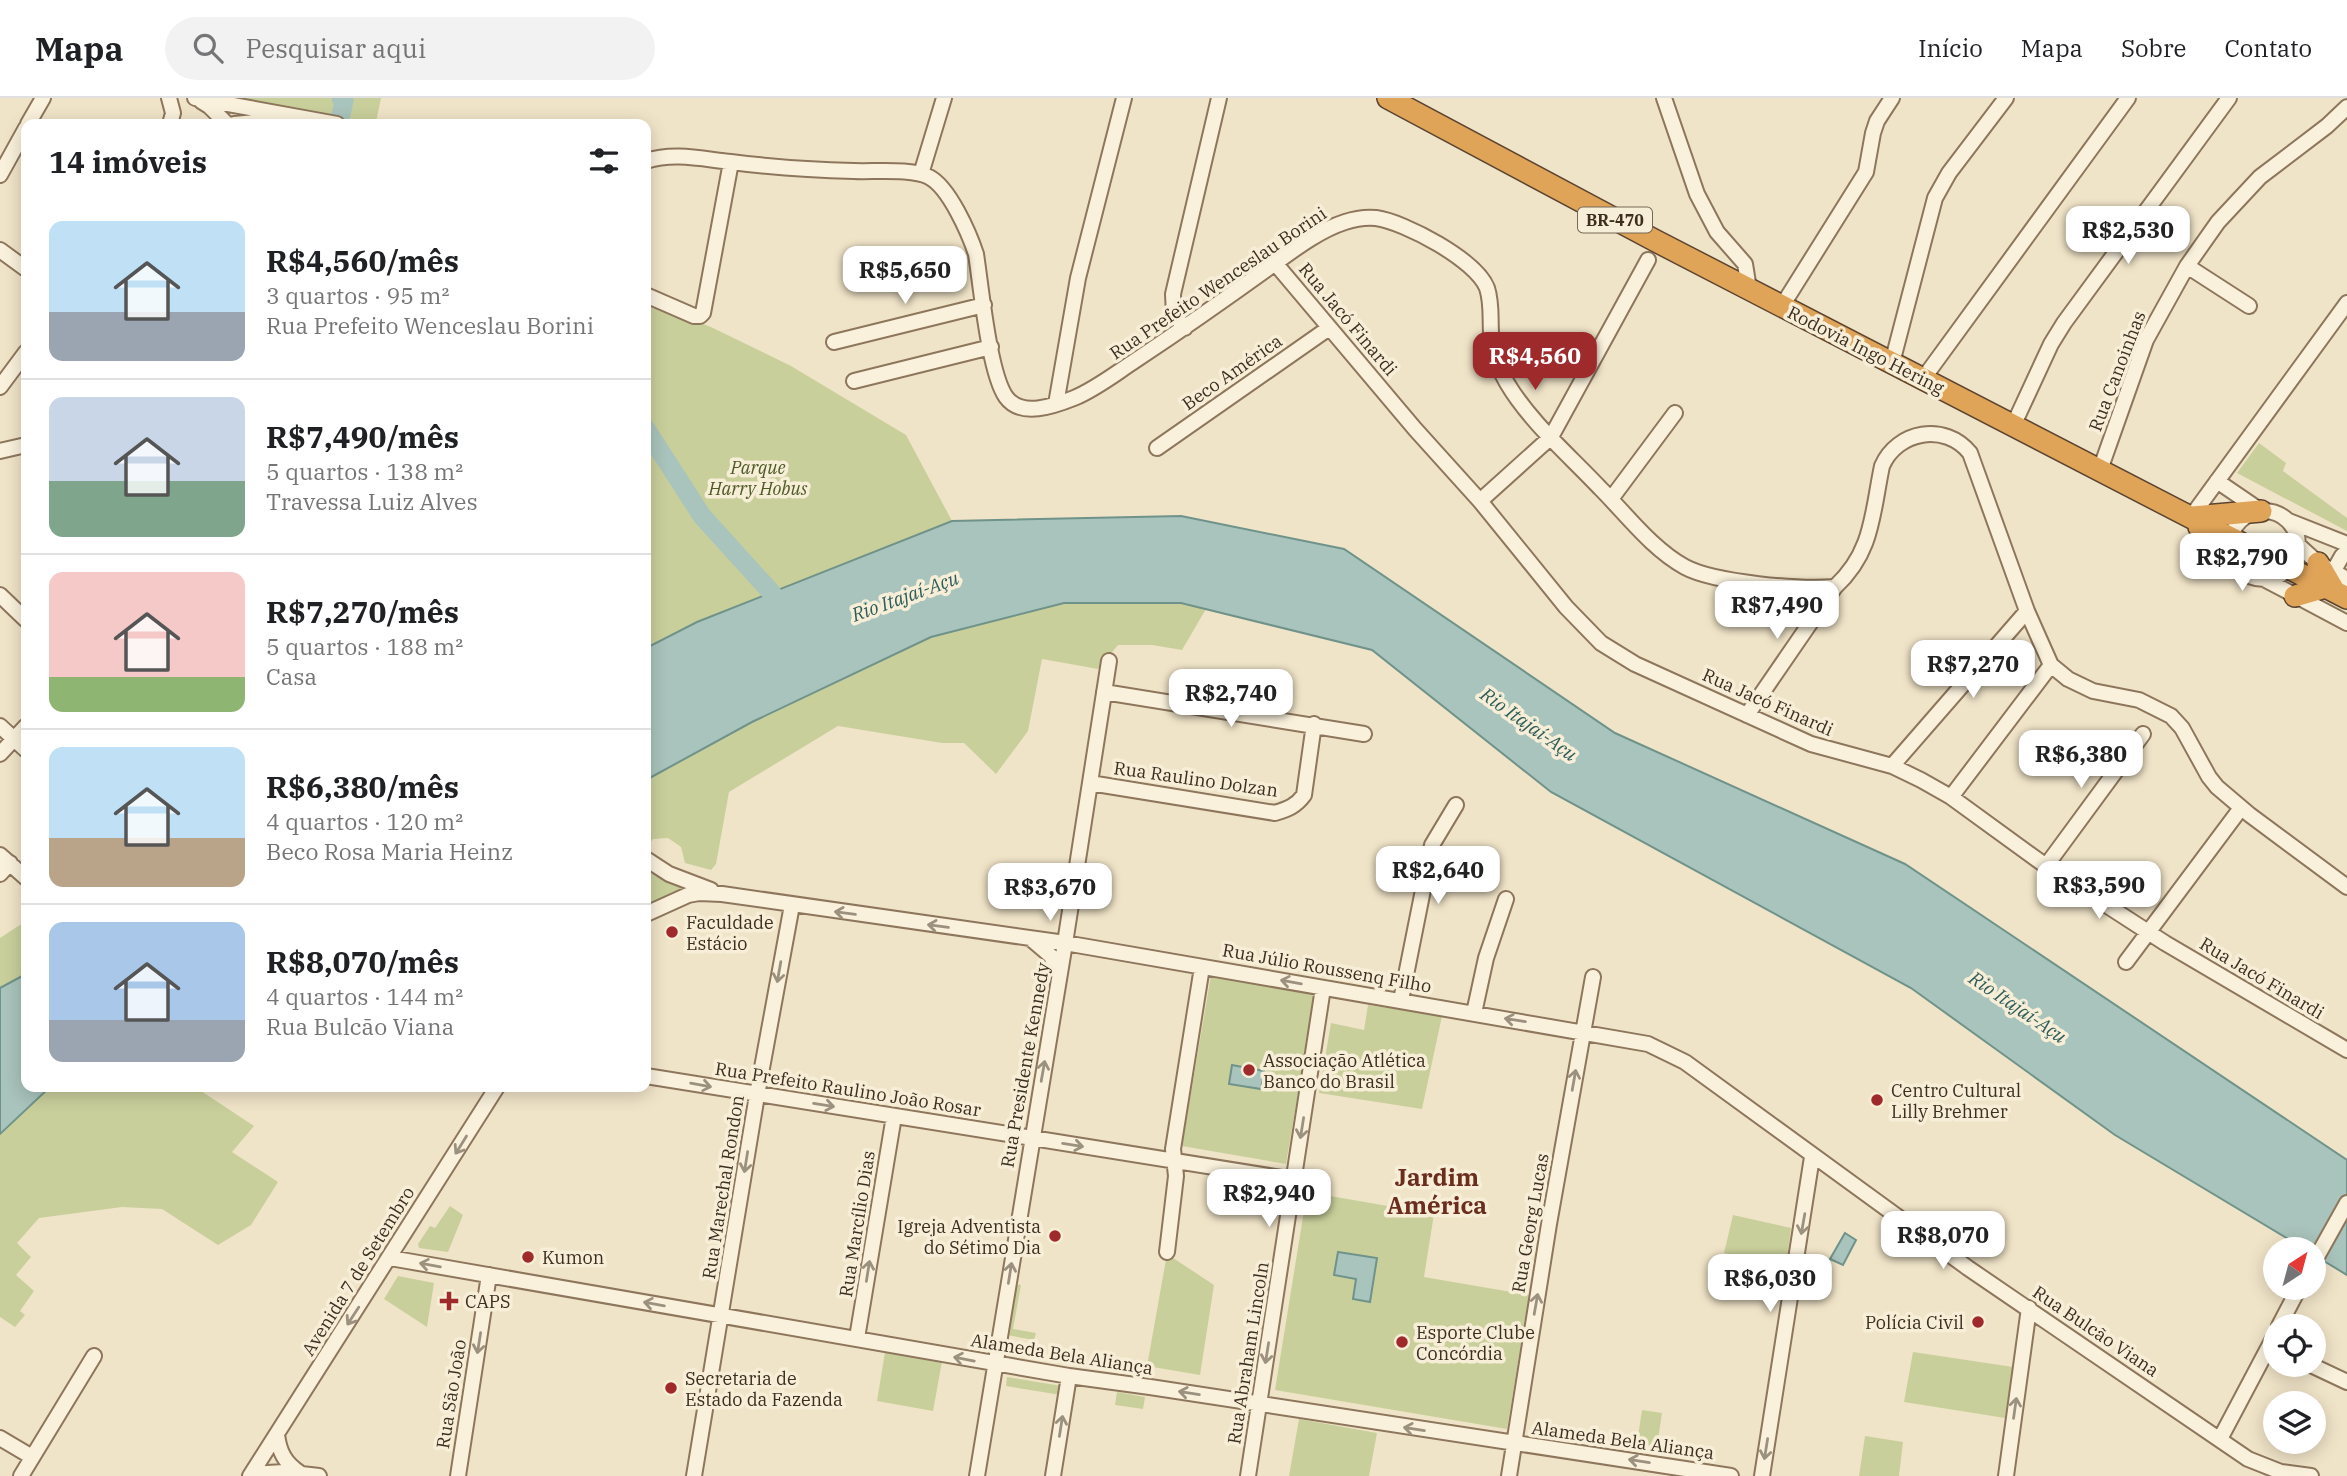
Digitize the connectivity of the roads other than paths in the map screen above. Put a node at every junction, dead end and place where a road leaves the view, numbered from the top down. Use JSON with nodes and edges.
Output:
{"nodes":[{"id":1,"x":43,"y":98,"type":"edge"},
{"id":2,"x":169,"y":98,"type":"edge"},
{"id":3,"x":196,"y":98,"type":"edge"},
{"id":4,"x":944,"y":98,"type":"edge"},
{"id":5,"x":1124,"y":98,"type":"edge"},
{"id":6,"x":1219,"y":98,"type":"edge"},
{"id":7,"x":1388,"y":98,"type":"edge"},
{"id":8,"x":1664,"y":98,"type":"edge"},
{"id":9,"x":1892,"y":98,"type":"edge"},
{"id":10,"x":2006,"y":98,"type":"edge"},
{"id":11,"x":2128,"y":98,"type":"edge"},
{"id":12,"x":2229,"y":98,"type":"edge"},
{"id":13,"x":2347,"y":107,"type":"edge"},
{"id":14,"x":31,"y":119,"type":"edge"},
{"id":15,"x":171,"y":119,"type":"edge"},
{"id":16,"x":222,"y":119,"type":"edge"},
{"id":17,"x":300,"y":119,"type":"edge"},
{"id":18,"x":21,"y":137,"type":"edge"},
{"id":19,"x":651,"y":160,"type":"edge"},
{"id":20,"x":731,"y":162,"type":"junction"},
{"id":21,"x":920,"y":174,"type":"junction"},
{"id":22,"x":0,"y":175,"type":"edge"},
{"id":23,"x":0,"y":250,"type":"edge"},
{"id":24,"x":1648,"y":260,"type":"dead end"},
{"id":25,"x":1275,"y":263,"type":"junction"},
{"id":26,"x":21,"y":265,"type":"edge"},
{"id":27,"x":2187,"y":265,"type":"junction"},
{"id":28,"x":1749,"y":289,"type":"junction"},
{"id":29,"x":651,"y":297,"type":"edge"},
{"id":30,"x":2347,"y":303,"type":"edge"},
{"id":31,"x":984,"y":304,"type":"junction"},
{"id":32,"x":1782,"y":306,"type":"junction"},
{"id":33,"x":2249,"y":306,"type":"dead end"},
{"id":34,"x":1185,"y":328,"type":"junction"},
{"id":35,"x":1329,"y":328,"type":"junction"},
{"id":36,"x":834,"y":342,"type":"dead end"},
{"id":37,"x":991,"y":347,"type":"junction"},
{"id":38,"x":21,"y":357,"type":"edge"},
{"id":39,"x":21,"y":360,"type":"edge"},
{"id":40,"x":0,"y":363,"type":"edge"},
{"id":41,"x":1892,"y":363,"type":"junction"},
{"id":42,"x":1923,"y":379,"type":"junction"},
{"id":43,"x":854,"y":381,"type":"dead end"},
{"id":44,"x":0,"y":387,"type":"edge"},
{"id":45,"x":1056,"y":404,"type":"junction"},
{"id":46,"x":1675,"y":413,"type":"dead end"},
{"id":47,"x":2013,"y":426,"type":"junction"},
{"id":48,"x":1551,"y":437,"type":"junction"},
{"id":49,"x":21,"y":446,"type":"edge"},
{"id":50,"x":1157,"y":448,"type":"dead end"},
{"id":51,"x":0,"y":451,"type":"edge"},
{"id":52,"x":2100,"y":470,"type":"junction"},
{"id":53,"x":2217,"y":481,"type":"junction"},
{"id":54,"x":1611,"y":499,"type":"junction"},
{"id":55,"x":1480,"y":501,"type":"junction"},
{"id":56,"x":2260,"y":511,"type":"junction"},
{"id":57,"x":2191,"y":517,"type":"junction"},
{"id":58,"x":2289,"y":521,"type":"junction"},
{"id":59,"x":2230,"y":537,"type":"junction"},
{"id":60,"x":2297,"y":544,"type":"junction"},
{"id":61,"x":2347,"y":544,"type":"edge"},
{"id":62,"x":2347,"y":552,"type":"edge"},
{"id":63,"x":2236,"y":566,"type":"junction"},
{"id":64,"x":2290,"y":568,"type":"junction"},
{"id":65,"x":2266,"y":580,"type":"junction"},
{"id":66,"x":2334,"y":581,"type":"edge"},
{"id":67,"x":1835,"y":587,"type":"junction"},
{"id":68,"x":0,"y":595,"type":"edge"},
{"id":69,"x":2295,"y":596,"type":"junction"},
{"id":70,"x":2027,"y":611,"type":"junction"},
{"id":71,"x":21,"y":615,"type":"edge"},
{"id":72,"x":2347,"y":623,"type":"edge"},
{"id":73,"x":1109,"y":661,"type":"dead end"},
{"id":74,"x":2051,"y":665,"type":"junction"},
{"id":75,"x":1104,"y":692,"type":"junction"},
{"id":76,"x":1747,"y":715,"type":"junction"},
{"id":77,"x":1314,"y":724,"type":"junction"},
{"id":78,"x":0,"y":726,"type":"edge"},
{"id":79,"x":21,"y":731,"type":"edge"},
{"id":80,"x":1364,"y":734,"type":"dead end"},
{"id":81,"x":2143,"y":734,"type":"dead end"},
{"id":82,"x":14,"y":739,"type":"junction"},
{"id":83,"x":21,"y":745,"type":"edge"},
{"id":84,"x":0,"y":754,"type":"edge"},
{"id":85,"x":1892,"y":766,"type":"junction"},
{"id":86,"x":1090,"y":783,"type":"junction"},
{"id":87,"x":1951,"y":797,"type":"junction"},
{"id":88,"x":1456,"y":805,"type":"dead end"},
{"id":89,"x":2241,"y":808,"type":"junction"},
{"id":90,"x":651,"y":862,"type":"edge"},
{"id":91,"x":3,"y":864,"type":"edge"},
{"id":92,"x":2046,"y":866,"type":"junction"},
{"id":93,"x":21,"y":875,"type":"edge"},
{"id":94,"x":2347,"y":887,"type":"edge"},
{"id":95,"x":722,"y":894,"type":"junction"},
{"id":96,"x":1506,"y":899,"type":"dead end"},
{"id":97,"x":792,"y":905,"type":"junction"},
{"id":98,"x":651,"y":912,"type":"edge"},
{"id":99,"x":2149,"y":932,"type":"junction"},
{"id":100,"x":1030,"y":938,"type":"junction"},
{"id":101,"x":1065,"y":943,"type":"junction"},
{"id":102,"x":2126,"y":962,"type":"dead end"},
{"id":103,"x":1202,"y":967,"type":"junction"},
{"id":104,"x":1059,"y":973,"type":"junction"},
{"id":105,"x":1593,"y":977,"type":"dead end"},
{"id":106,"x":1322,"y":988,"type":"junction"},
{"id":107,"x":1401,"y":1000,"type":"junction"},
{"id":108,"x":1474,"y":1013,"type":"junction"},
{"id":109,"x":1582,"y":1031,"type":"junction"},
{"id":110,"x":2347,"y":1050,"type":"edge"},
{"id":111,"x":651,"y":1077,"type":"edge"},
{"id":112,"x":494,"y":1092,"type":"edge"},
{"id":113,"x":757,"y":1095,"type":"junction"},
{"id":114,"x":894,"y":1116,"type":"junction"},
{"id":115,"x":1031,"y":1138,"type":"junction"},
{"id":116,"x":1812,"y":1157,"type":"junction"},
{"id":117,"x":1175,"y":1161,"type":"junction"},
{"id":118,"x":1294,"y":1180,"type":"junction"},
{"id":119,"x":2347,"y":1203,"type":"edge"},
{"id":120,"x":2326,"y":1241,"type":"edge"},
{"id":121,"x":1167,"y":1252,"type":"dead end"},
{"id":122,"x":390,"y":1258,"type":"junction"},
{"id":123,"x":489,"y":1275,"type":"junction"},
{"id":124,"x":2029,"y":1308,"type":"junction"},
{"id":125,"x":721,"y":1315,"type":"junction"},
{"id":126,"x":857,"y":1339,"type":"junction"},
{"id":127,"x":94,"y":1356,"type":"dead end"},
{"id":128,"x":2263,"y":1361,"type":"edge"},
{"id":129,"x":995,"y":1364,"type":"junction"},
{"id":130,"x":2326,"y":1372,"type":"edge"},
{"id":131,"x":1069,"y":1377,"type":"junction"},
{"id":132,"x":2347,"y":1382,"type":"edge"},
{"id":133,"x":1259,"y":1405,"type":"junction"},
{"id":134,"x":277,"y":1434,"type":"junction"},
{"id":135,"x":0,"y":1438,"type":"edge"},
{"id":136,"x":2220,"y":1439,"type":"junction"},
{"id":137,"x":1514,"y":1444,"type":"junction"},
{"id":138,"x":32,"y":1457,"type":"junction"},
{"id":139,"x":300,"y":1473,"type":"junction"},
{"id":140,"x":251,"y":1475,"type":"edge"},
{"id":141,"x":21,"y":1476,"type":"edge"},
{"id":142,"x":319,"y":1476,"type":"edge"},
{"id":143,"x":458,"y":1476,"type":"edge"},
{"id":144,"x":694,"y":1476,"type":"edge"},
{"id":145,"x":976,"y":1476,"type":"edge"},
{"id":146,"x":1052,"y":1476,"type":"edge"},
{"id":147,"x":1248,"y":1476,"type":"edge"},
{"id":148,"x":1509,"y":1476,"type":"edge"},
{"id":149,"x":1731,"y":1476,"type":"edge"},
{"id":150,"x":1762,"y":1476,"type":"edge"},
{"id":151,"x":2006,"y":1476,"type":"edge"},
{"id":152,"x":2311,"y":1476,"type":"edge"}],
"edges":[{"from":1,"to":14,"type":"street"},
{"from":2,"to":15,"type":"street"},
{"from":3,"to":16,"type":"street"},
{"from":3,"to":17,"type":"street"},
{"from":4,"to":21,"type":"street"},
{"from":5,"to":45,"type":"street"},
{"from":6,"to":34,"type":"street"},
{"from":7,"to":28,"type":"highway","name":"Rodovia Ingo Hering","number":"BR-470"},
{"from":8,"to":28,"type":"street"},
{"from":9,"to":32,"type":"street"},
{"from":10,"to":41,"type":"street"},
{"from":11,"to":42,"type":"street"},
{"from":12,"to":47,"type":"street"},
{"from":13,"to":27,"type":"street","name":"Rua Canoinhas"},
{"from":18,"to":22,"type":"street"},
{"from":19,"to":20,"type":"street"},
{"from":20,"to":21,"type":"street"},
{"from":20,"to":29,"type":"street"},
{"from":21,"to":31,"type":"street","name":"Rua Prefeito Wenceslau Borini"},
{"from":23,"to":26,"type":"street"},
{"from":24,"to":48,"type":"street"},
{"from":25,"to":34,"type":"street","name":"Rua Prefeito Wenceslau Borini"},
{"from":25,"to":35,"type":"street","name":"Rua Jacó Finardi"},
{"from":25,"to":48,"type":"street","name":"Rua Prefeito Wenceslau Borini"},
{"from":27,"to":33,"type":"street"},
{"from":27,"to":52,"type":"street","name":"Rua Canoinhas"},
{"from":28,"to":32,"type":"highway","name":"Rodovia Ingo Hering","number":"BR-470"},
{"from":30,"to":53,"type":"street"},
{"from":31,"to":36,"type":"street"},
{"from":31,"to":37,"type":"street","name":"Rua Prefeito Wenceslau Borini"},
{"from":32,"to":41,"type":"highway","name":"Rodovia Ingo Hering","number":"BR-470"},
{"from":34,"to":45,"type":"street","name":"Rua Prefeito Wenceslau Borini"},
{"from":35,"to":50,"type":"street","name":"Beco América"},
{"from":35,"to":55,"type":"street","name":"Rua Jacó Finardi"},
{"from":37,"to":43,"type":"street"},
{"from":37,"to":45,"type":"street","name":"Rua Prefeito Wenceslau Borini"},
{"from":38,"to":40,"type":"street"},
{"from":39,"to":44,"type":"street"},
{"from":41,"to":42,"type":"highway","name":"Rodovia Ingo Hering","number":"BR-470"},
{"from":42,"to":47,"type":"highway","name":"Rodovia Ingo Hering","number":"BR-470"},
{"from":46,"to":54,"type":"street"},
{"from":47,"to":52,"type":"highway","name":"Rodovia Ingo Hering","number":"BR-470"},
{"from":48,"to":54,"type":"street","name":"Rua Prefeito Wenceslau Borini"},
{"from":48,"to":55,"type":"street"},
{"from":49,"to":51,"type":"street"},
{"from":52,"to":57,"type":"highway","name":"Rodovia Ingo Hering","number":"BR-470"},
{"from":53,"to":56,"type":"street"},
{"from":53,"to":57,"type":"street"},
{"from":54,"to":67,"type":"street","name":"Rua Prefeito Wenceslau Borini"},
{"from":55,"to":76,"type":"street","name":"Rua Jacó Finardi"},
{"from":56,"to":57,"type":"highway"},
{"from":56,"to":58,"type":"street"},
{"from":56,"to":59,"type":"street"},
{"from":57,"to":59,"type":"highway","name":"Rodovia Ingo Hering","number":"BR-470"},
{"from":57,"to":63,"type":"highway"},
{"from":58,"to":60,"type":"street"},
{"from":58,"to":61,"type":"street"},
{"from":59,"to":63,"type":"street"},
{"from":59,"to":64,"type":"highway","name":"Rodovia Ingo Hering","number":"BR-470"},
{"from":60,"to":64,"type":"street"},
{"from":60,"to":66,"type":"street"},
{"from":62,"to":66,"type":"street"},
{"from":63,"to":65,"type":"street"},
{"from":64,"to":65,"type":"street"},
{"from":64,"to":66,"type":"highway","name":"Rodovia Ingo Hering","number":"BR-470"},
{"from":65,"to":69,"type":"street"},
{"from":66,"to":69,"type":"highway"},
{"from":67,"to":70,"type":"street"},
{"from":67,"to":76,"type":"street"},
{"from":68,"to":71,"type":"street"},
{"from":69,"to":72,"type":"street"},
{"from":70,"to":74,"type":"street"},
{"from":70,"to":85,"type":"street"},
{"from":73,"to":75,"type":"street","name":"Rua Presidente Kennedy"},
{"from":74,"to":87,"type":"street"},
{"from":74,"to":89,"type":"street"},
{"from":75,"to":77,"type":"street"},
{"from":75,"to":86,"type":"street","name":"Rua Presidente Kennedy"},
{"from":76,"to":85,"type":"street","name":"Rua Jacó Finardi"},
{"from":77,"to":80,"type":"street"},
{"from":77,"to":86,"type":"street","name":"Rua Raulino Dolzan"},
{"from":78,"to":82,"type":"street"},
{"from":79,"to":82,"type":"street"},
{"from":81,"to":92,"type":"street"},
{"from":82,"to":83,"type":"street"},
{"from":82,"to":84,"type":"street"},
{"from":85,"to":87,"type":"street","name":"Rua Jacó Finardi"},
{"from":86,"to":101,"type":"street","name":"Rua Presidente Kennedy"},
{"from":87,"to":92,"type":"street","name":"Rua Jacó Finardi"},
{"from":88,"to":107,"type":"street"},
{"from":89,"to":94,"type":"street"},
{"from":89,"to":99,"type":"street"},
{"from":90,"to":95,"type":"street"},
{"from":91,"to":93,"type":"street"},
{"from":92,"to":99,"type":"street","name":"Rua Jacó Finardi"},
{"from":95,"to":97,"type":"street","name":"Rua Júlio Roussenq Filho"},
{"from":95,"to":98,"type":"street"},
{"from":96,"to":108,"type":"street"},
{"from":100,"to":97,"type":"street","name":"Rua Júlio Roussenq Filho","one_way":true},
{"from":97,"to":113,"type":"street","name":"Rua Marechal Rondon","one_way":true},
{"from":99,"to":102,"type":"street"},
{"from":99,"to":110,"type":"street","name":"Rua Jacó Finardi"},
{"from":100,"to":101,"type":"street","name":"Rua Júlio Roussenq Filho"},
{"from":100,"to":104,"type":"street"},
{"from":101,"to":103,"type":"street","name":"Rua Júlio Roussenq Filho"},
{"from":101,"to":104,"type":"street","name":"Rua Presidente Kennedy"},
{"from":106,"to":103,"type":"street","name":"Rua Júlio Roussenq Filho","one_way":true},
{"from":103,"to":117,"type":"street"},
{"from":115,"to":104,"type":"street","name":"Rua Presidente Kennedy","one_way":true},
{"from":105,"to":109,"type":"street","name":"Rua Georg Lucas"},
{"from":106,"to":107,"type":"street","name":"Rua Júlio Roussenq Filho"},
{"from":106,"to":118,"type":"street","name":"Rua Abraham Lincoln","one_way":true},
{"from":107,"to":108,"type":"street","name":"Rua Júlio Roussenq Filho"},
{"from":109,"to":108,"type":"street","name":"Rua Júlio Roussenq Filho","one_way":true},
{"from":109,"to":116,"type":"street","name":"Rua Bulcão Viana"},
{"from":137,"to":109,"type":"street","name":"Rua Georg Lucas","one_way":true},
{"from":111,"to":113,"type":"street","name":"Rua Prefeito Raulino João Rosar","one_way":true},
{"from":112,"to":122,"type":"street","name":"Avenida 7 de Setembro","one_way":true},
{"from":113,"to":114,"type":"street","name":"Rua Prefeito Raulino João Rosar","one_way":true},
{"from":113,"to":125,"type":"street","name":"Rua Marechal Rondon","one_way":true},
{"from":114,"to":115,"type":"street","name":"Rua Prefeito Raulino João Rosar"},
{"from":126,"to":114,"type":"street","name":"Rua Marcílio Dias","one_way":true},
{"from":115,"to":117,"type":"street","name":"Rua Prefeito Raulino João Rosar","one_way":true},
{"from":129,"to":115,"type":"street","name":"Rua Presidente Kennedy","one_way":true},
{"from":116,"to":124,"type":"street","name":"Rua Bulcão Viana"},
{"from":116,"to":150,"type":"street","one_way":true},
{"from":117,"to":118,"type":"street","name":"Rua Prefeito Raulino João Rosar"},
{"from":117,"to":121,"type":"street"},
{"from":118,"to":133,"type":"street","name":"Rua Abraham Lincoln","one_way":true},
{"from":119,"to":120,"type":"street"},
{"from":123,"to":122,"type":"street","name":"Alameda Bela Aliança","one_way":true},
{"from":122,"to":134,"type":"street","name":"Avenida 7 de Setembro","one_way":true},
{"from":125,"to":123,"type":"street","name":"Alameda Bela Aliança","one_way":true},
{"from":123,"to":143,"type":"street","name":"Rua São João","one_way":true},
{"from":124,"to":136,"type":"street","name":"Rua Bulcão Viana"},
{"from":151,"to":124,"type":"street","one_way":true},
{"from":125,"to":126,"type":"street","name":"Alameda Bela Aliança"},
{"from":125,"to":144,"type":"street","name":"Rua Marechal Rondon"},
{"from":129,"to":126,"type":"street","name":"Alameda Bela Aliança","one_way":true},
{"from":127,"to":138,"type":"street"},
{"from":128,"to":136,"type":"street"},
{"from":129,"to":131,"type":"street","name":"Alameda Bela Aliança"},
{"from":129,"to":145,"type":"street","name":"Rua Presidente Kennedy"},
{"from":130,"to":132,"type":"street"},
{"from":133,"to":131,"type":"street","name":"Alameda Bela Aliança","one_way":true},
{"from":146,"to":131,"type":"street","one_way":true},
{"from":137,"to":133,"type":"street","name":"Alameda Bela Aliança","one_way":true},
{"from":133,"to":147,"type":"street","name":"Rua Abraham Lincoln"},
{"from":134,"to":139,"type":"street"},
{"from":134,"to":140,"type":"street","name":"Avenida 7 de Setembro"},
{"from":135,"to":138,"type":"street"},
{"from":136,"to":152,"type":"street","name":"Rua Bulcão Viana"},
{"from":137,"to":148,"type":"street","name":"Rua Georg Lucas"},
{"from":149,"to":137,"type":"street","name":"Alameda Bela Aliança","one_way":true},
{"from":138,"to":141,"type":"street"},
{"from":139,"to":140,"type":"street"},
{"from":139,"to":142,"type":"street"}]}
